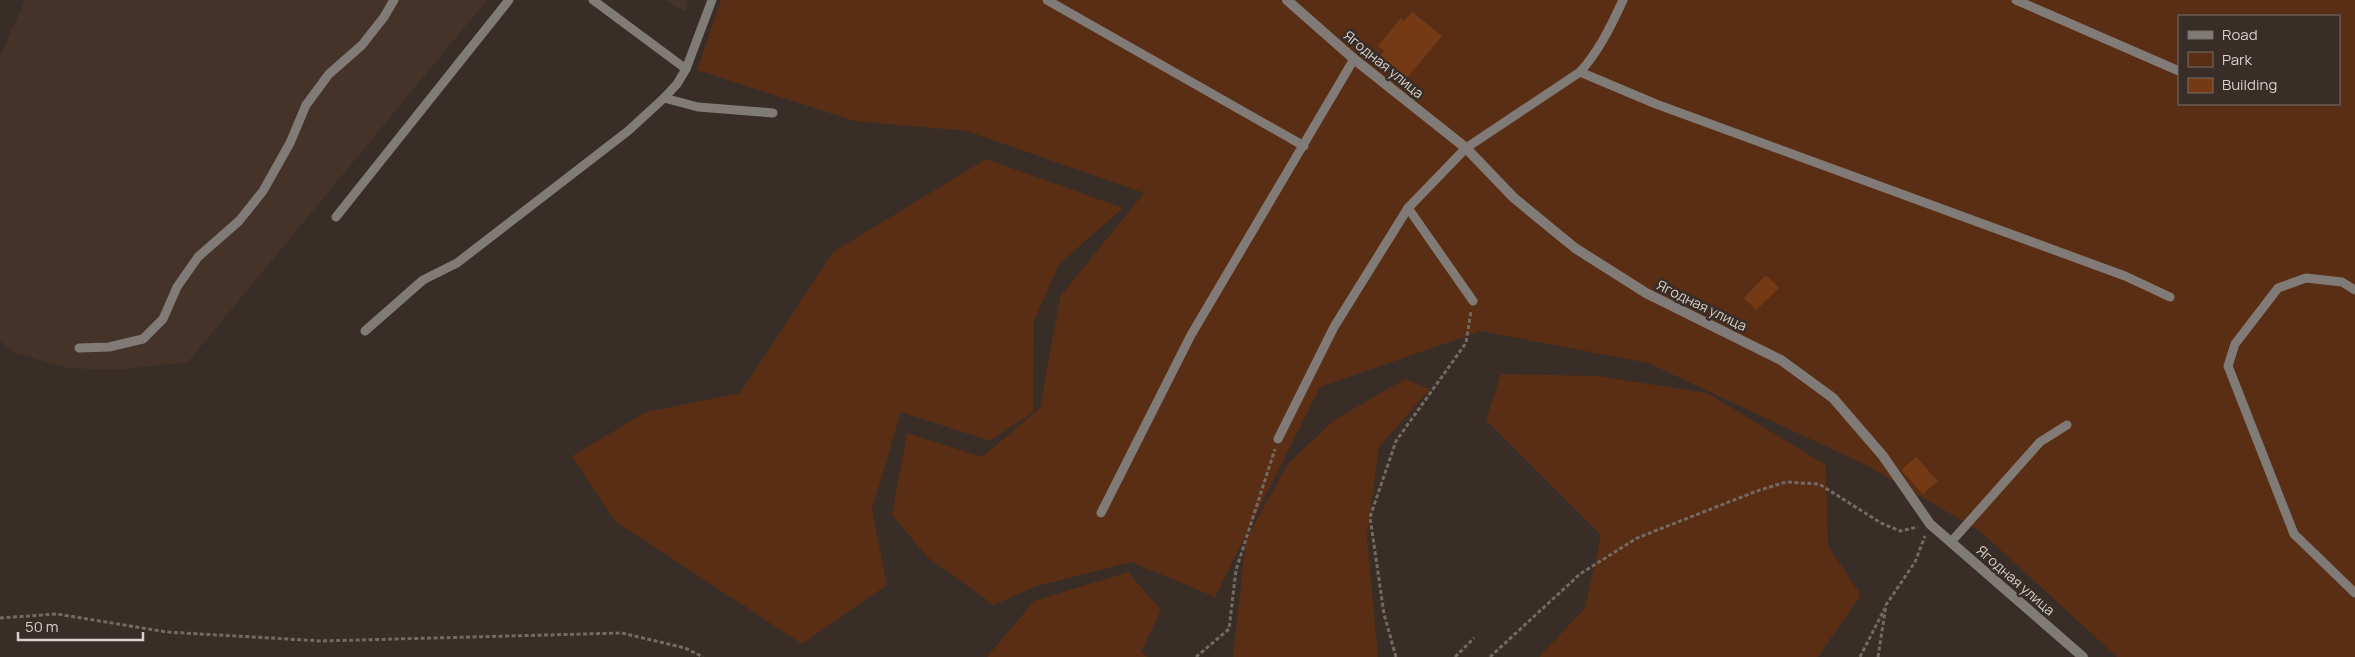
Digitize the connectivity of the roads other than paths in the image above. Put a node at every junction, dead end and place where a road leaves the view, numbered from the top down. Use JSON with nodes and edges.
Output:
{"nodes":[{"id":1,"x":394,"y":0,"type":"edge"},
{"id":2,"x":509,"y":0,"type":"edge"},
{"id":3,"x":592,"y":0,"type":"edge"},
{"id":4,"x":712,"y":0,"type":"edge"},
{"id":5,"x":1047,"y":0,"type":"edge"},
{"id":6,"x":1287,"y":0,"type":"edge"},
{"id":7,"x":1623,"y":0,"type":"edge"},
{"id":8,"x":2016,"y":0,"type":"edge"},
{"id":9,"x":1354,"y":59,"type":"junction"},
{"id":10,"x":686,"y":69,"type":"junction"},
{"id":11,"x":2178,"y":71,"type":"edge"},
{"id":12,"x":1580,"y":72,"type":"junction"},
{"id":13,"x":664,"y":98,"type":"junction"},
{"id":14,"x":773,"y":113,"type":"dead end"},
{"id":15,"x":1304,"y":146,"type":"junction"},
{"id":16,"x":1466,"y":148,"type":"junction"},
{"id":17,"x":1408,"y":208,"type":"junction"},
{"id":18,"x":336,"y":217,"type":"dead end"},
{"id":19,"x":2355,"y":290,"type":"edge"},
{"id":20,"x":2170,"y":297,"type":"dead end"},
{"id":21,"x":1473,"y":301,"type":"road end"},
{"id":22,"x":366,"y":331,"type":"dead end"},
{"id":23,"x":79,"y":348,"type":"dead end"},
{"id":24,"x":2068,"y":425,"type":"dead end"},
{"id":25,"x":1278,"y":439,"type":"road end"},
{"id":26,"x":1101,"y":513,"type":"dead end"},
{"id":27,"x":1951,"y":542,"type":"junction"},
{"id":28,"x":2355,"y":593,"type":"edge"},
{"id":29,"x":2083,"y":657,"type":"edge"}],
"edges":[{"from":1,"to":23,"type":"lane"},
{"from":2,"to":18,"type":"lane"},
{"from":3,"to":10,"type":"lane"},
{"from":4,"to":10,"type":"lane"},
{"from":5,"to":15,"type":"lane"},
{"from":6,"to":9,"type":"street","name":"Ягодная улица"},
{"from":7,"to":12,"type":"lane"},
{"from":8,"to":11,"type":"lane"},
{"from":9,"to":15,"type":"lane"},
{"from":9,"to":16,"type":"street","name":"Ягодная улица"},
{"from":10,"to":13,"type":"lane"},
{"from":12,"to":16,"type":"lane"},
{"from":12,"to":20,"type":"lane"},
{"from":13,"to":14,"type":"lane"},
{"from":13,"to":22,"type":"lane"},
{"from":15,"to":26,"type":"lane"},
{"from":16,"to":17,"type":"lane"},
{"from":16,"to":27,"type":"street","name":"Ягодная улица"},
{"from":17,"to":21,"type":"lane"},
{"from":17,"to":25,"type":"lane"},
{"from":19,"to":28,"type":"lane"},
{"from":24,"to":27,"type":"lane"},
{"from":27,"to":29,"type":"street","name":"Ягодная улица"}]}
